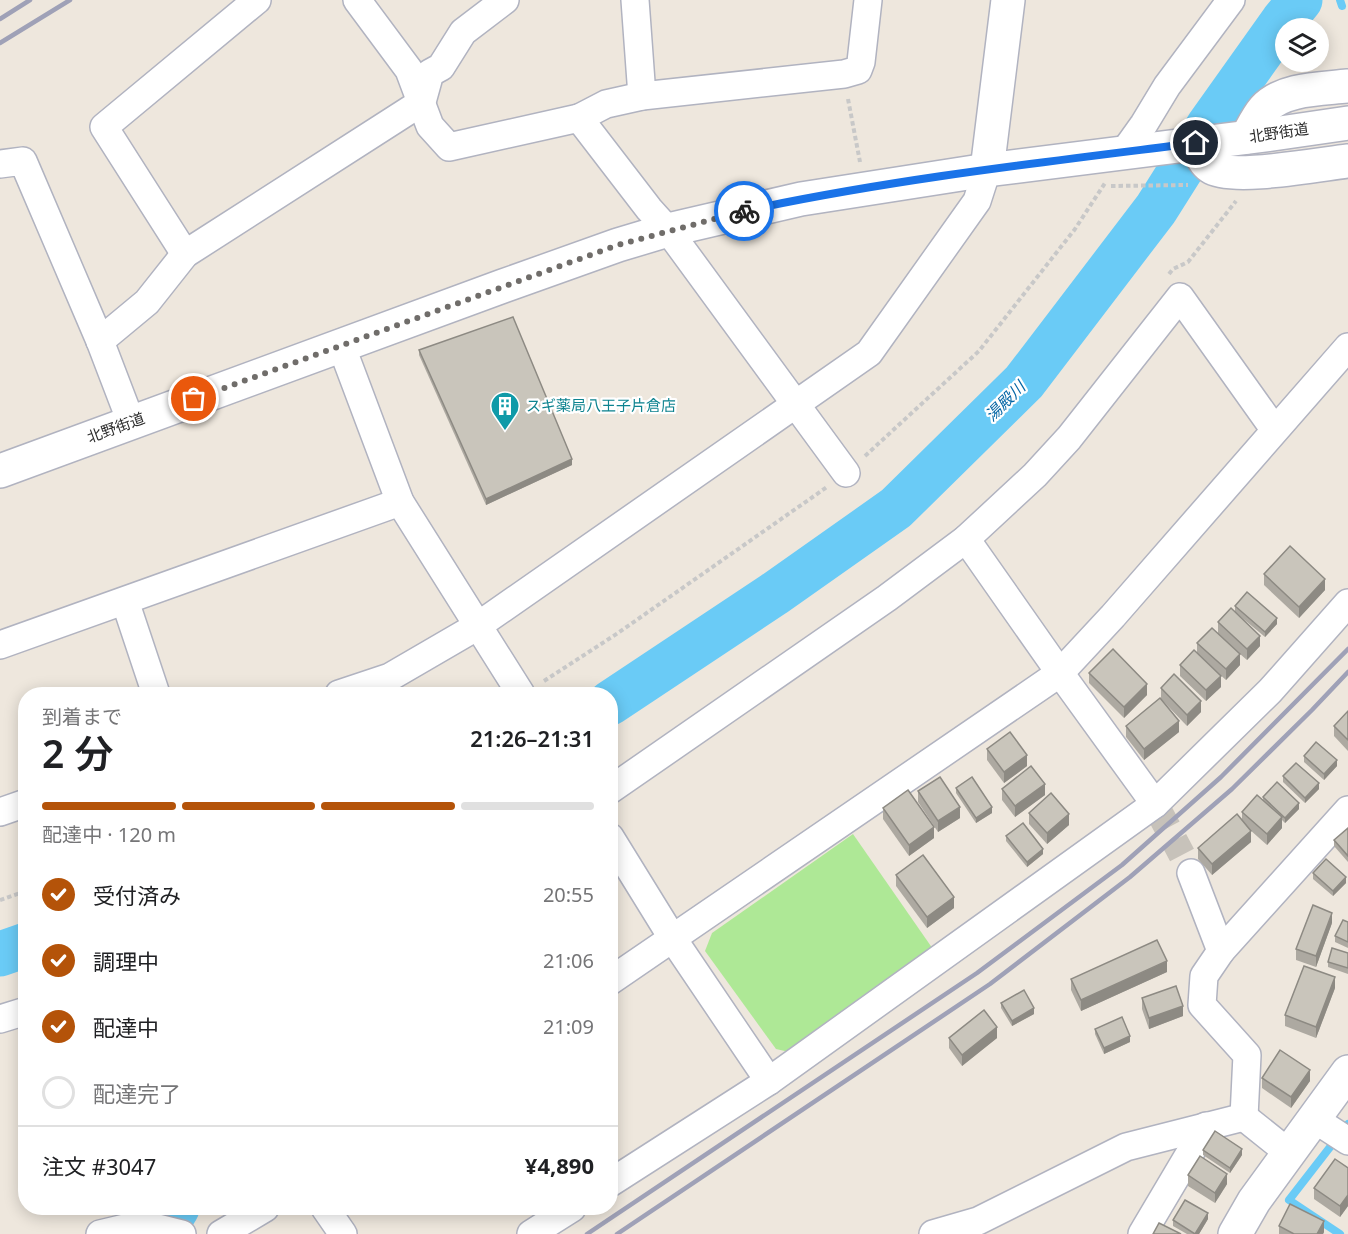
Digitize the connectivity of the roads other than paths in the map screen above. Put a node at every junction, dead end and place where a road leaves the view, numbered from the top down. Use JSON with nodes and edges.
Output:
{"nodes":[{"id":1,"x":256,"y":0,"type":"edge"},
{"id":2,"x":357,"y":0,"type":"edge"},
{"id":3,"x":505,"y":0,"type":"edge"},
{"id":4,"x":635,"y":0,"type":"edge"},
{"id":5,"x":868,"y":0,"type":"edge"},
{"id":6,"x":1008,"y":0,"type":"edge"},
{"id":7,"x":1222,"y":3,"type":"edge"},
{"id":8,"x":1348,"y":65,"type":"edge"},
{"id":9,"x":1348,"y":86,"type":"edge"},
{"id":10,"x":642,"y":96,"type":"junction"},
{"id":11,"x":422,"y":102,"type":"junction"},
{"id":12,"x":579,"y":118,"type":"junction"},
{"id":13,"x":1348,"y":123,"type":"edge"},
{"id":14,"x":1260,"y":136,"type":"junction"},
{"id":15,"x":1196,"y":143,"type":"junction"},
{"id":16,"x":1128,"y":152,"type":"junction"},
{"id":17,"x":1348,"y":160,"type":"edge"},
{"id":18,"x":0,"y":164,"type":"edge"},
{"id":19,"x":987,"y":170,"type":"junction"},
{"id":20,"x":668,"y":230,"type":"junction"},
{"id":21,"x":185,"y":254,"type":"junction"},
{"id":22,"x":100,"y":341,"type":"junction"},
{"id":23,"x":341,"y":345,"type":"junction"},
{"id":24,"x":1348,"y":347,"type":"edge"},
{"id":25,"x":794,"y":404,"type":"junction"},
{"id":26,"x":131,"y":422,"type":"junction"},
{"id":27,"x":1274,"y":429,"type":"junction"},
{"id":28,"x":0,"y":471,"type":"edge"},
{"id":29,"x":846,"y":473,"type":"dead end"},
{"id":30,"x":400,"y":502,"type":"junction"},
{"id":31,"x":966,"y":539,"type":"junction"},
{"id":32,"x":125,"y":601,"type":"junction"},
{"id":33,"x":1348,"y":603,"type":"edge"},
{"id":34,"x":477,"y":627,"type":"junction"},
{"id":35,"x":0,"y":645,"type":"edge"},
{"id":36,"x":1060,"y":673,"type":"junction"},
{"id":37,"x":154,"y":687,"type":"edge"},
{"id":38,"x":360,"y":687,"type":"edge"},
{"id":39,"x":516,"y":687,"type":"edge"},
{"id":40,"x":618,"y":784,"type":"edge"},
{"id":41,"x":1155,"y":804,"type":"junction"},
{"id":42,"x":18,"y":806,"type":"edge"},
{"id":43,"x":1348,"y":810,"type":"edge"},
{"id":44,"x":0,"y":812,"type":"edge"},
{"id":45,"x":618,"y":850,"type":"edge"},
{"id":46,"x":1191,"y":873,"type":"tunnel mouth"},
{"id":47,"x":673,"y":939,"type":"junction"},
{"id":48,"x":1221,"y":951,"type":"junction"},
{"id":49,"x":618,"y":976,"type":"edge"},
{"id":50,"x":18,"y":1014,"type":"edge"},
{"id":51,"x":0,"y":1020,"type":"edge"},
{"id":52,"x":1348,"y":1072,"type":"edge"},
{"id":53,"x":769,"y":1081,"type":"junction"},
{"id":54,"x":1244,"y":1117,"type":"junction"},
{"id":55,"x":1206,"y":1126,"type":"junction"},
{"id":56,"x":1330,"y":1129,"type":"edge"},
{"id":57,"x":1288,"y":1153,"type":"junction"},
{"id":58,"x":618,"y":1178,"type":"edge"},
{"id":59,"x":222,"y":1215,"type":"edge"},
{"id":60,"x":253,"y":1215,"type":"edge"},
{"id":61,"x":330,"y":1215,"type":"edge"},
{"id":62,"x":561,"y":1215,"type":"edge"},
{"id":63,"x":125,"y":1225,"type":"edge"},
{"id":64,"x":981,"y":1228,"type":"edge"},
{"id":65,"x":183,"y":1234,"type":"edge"},
{"id":66,"x":211,"y":1234,"type":"edge"},
{"id":67,"x":221,"y":1234,"type":"edge"},
{"id":68,"x":343,"y":1234,"type":"edge"},
{"id":69,"x":531,"y":1234,"type":"edge"},
{"id":70,"x":933,"y":1234,"type":"edge"},
{"id":71,"x":1142,"y":1234,"type":"edge"},
{"id":72,"x":1235,"y":1234,"type":"edge"}],
"edges":[{"from":1,"to":21,"type":"street"},
{"from":2,"to":11,"type":"street"},
{"from":3,"to":11,"type":"street"},
{"from":4,"to":10,"type":"street"},
{"from":5,"to":10,"type":"street"},
{"from":6,"to":19,"type":"main road"},
{"from":7,"to":16,"type":"street"},
{"from":8,"to":9,"type":"street"},
{"from":9,"to":14,"type":"main road"},
{"from":10,"to":12,"type":"street"},
{"from":11,"to":12,"type":"street"},
{"from":11,"to":21,"type":"street"},
{"from":12,"to":20,"type":"street"},
{"from":13,"to":14,"type":"main road","name":"北野街道"},
{"from":14,"to":15,"type":"main road","name":"北野街道"},
{"from":15,"to":16,"type":"main road","name":"北野街道"},
{"from":15,"to":17,"type":"main road"},
{"from":16,"to":19,"type":"main road","name":"北野街道"},
{"from":18,"to":22,"type":"street"},
{"from":19,"to":20,"type":"main road","name":"北野街道"},
{"from":19,"to":25,"type":"street"},
{"from":20,"to":23,"type":"main road","name":"北野街道"},
{"from":20,"to":25,"type":"street"},
{"from":21,"to":22,"type":"street"},
{"from":22,"to":26,"type":"street"},
{"from":23,"to":26,"type":"main road","name":"北野街道"},
{"from":23,"to":30,"type":"street"},
{"from":24,"to":27,"type":"street"},
{"from":25,"to":29,"type":"street"},
{"from":25,"to":34,"type":"street"},
{"from":26,"to":28,"type":"main road","name":"北野街道"},
{"from":27,"to":31,"type":"street"},
{"from":27,"to":36,"type":"street"},
{"from":30,"to":32,"type":"street"},
{"from":30,"to":34,"type":"street"},
{"from":31,"to":36,"type":"street"},
{"from":31,"to":40,"type":"street"},
{"from":32,"to":35,"type":"street"},
{"from":32,"to":37,"type":"street"},
{"from":33,"to":41,"type":"street"},
{"from":34,"to":38,"type":"street"},
{"from":34,"to":39,"type":"street"},
{"from":36,"to":41,"type":"street"},
{"from":36,"to":47,"type":"street"},
{"from":41,"to":53,"type":"street"},
{"from":42,"to":44,"type":"street"},
{"from":43,"to":48,"type":"street"},
{"from":45,"to":47,"type":"street"},
{"from":46,"to":48,"type":"street"},
{"from":47,"to":49,"type":"street"},
{"from":47,"to":53,"type":"street"},
{"from":48,"to":54,"type":"street"},
{"from":50,"to":51,"type":"street"},
{"from":52,"to":56,"type":"main road"},
{"from":53,"to":58,"type":"street"},
{"from":54,"to":55,"type":"street"},
{"from":54,"to":57,"type":"street"},
{"from":55,"to":64,"type":"street"},
{"from":55,"to":71,"type":"street"},
{"from":56,"to":57,"type":"main road"},
{"from":57,"to":72,"type":"main road"},
{"from":59,"to":66,"type":"street"},
{"from":60,"to":67,"type":"street"},
{"from":61,"to":68,"type":"street"},
{"from":62,"to":69,"type":"street"},
{"from":63,"to":65,"type":"street"},
{"from":64,"to":70,"type":"street"}]}
